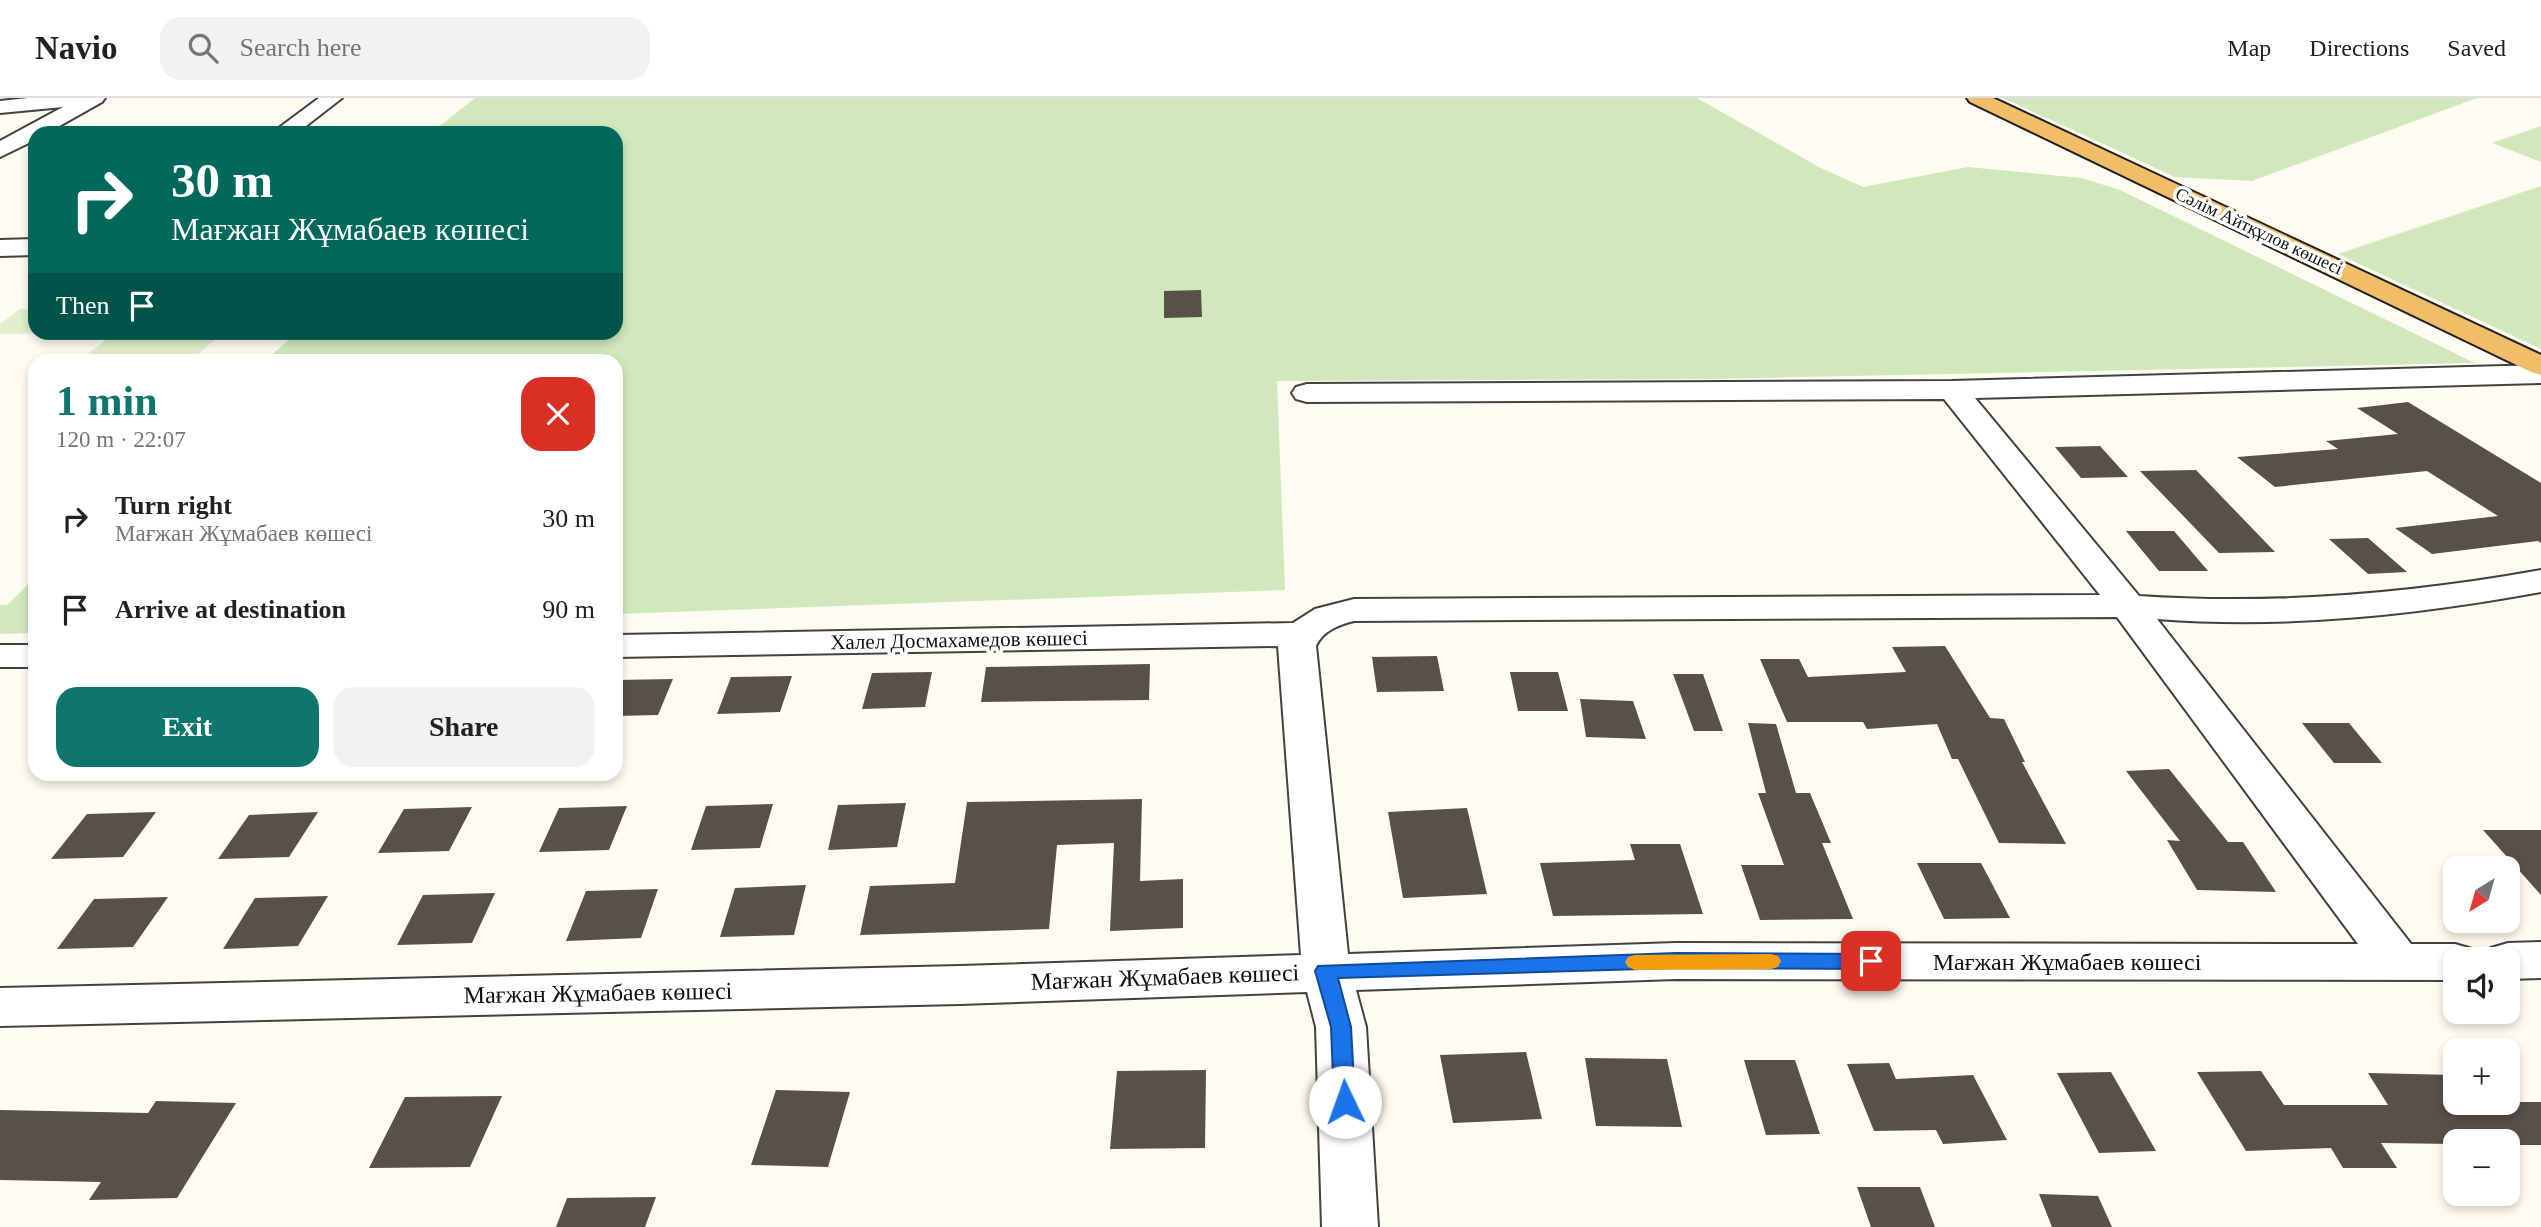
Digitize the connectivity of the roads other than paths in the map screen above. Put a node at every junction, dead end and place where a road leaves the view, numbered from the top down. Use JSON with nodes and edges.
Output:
{"nodes":[{"id":1,"x":86,"y":98,"type":"edge"},
{"id":2,"x":95,"y":98,"type":"edge"},
{"id":3,"x":332,"y":98,"type":"edge"},
{"id":4,"x":1977,"y":98,"type":"edge"},
{"id":5,"x":0,"y":107,"type":"edge"},
{"id":6,"x":44,"y":126,"type":"edge"},
{"id":7,"x":293,"y":126,"type":"edge"},
{"id":8,"x":28,"y":135,"type":"edge"},
{"id":9,"x":0,"y":150,"type":"edge"},
{"id":10,"x":28,"y":247,"type":"edge"},
{"id":11,"x":0,"y":248,"type":"edge"},
{"id":12,"x":2541,"y":366,"type":"edge"},
{"id":13,"x":2541,"y":374,"type":"edge"},
{"id":14,"x":1952,"y":390,"type":"junction"},
{"id":15,"x":1307,"y":393,"type":"dead end"},
{"id":16,"x":2541,"y":581,"type":"edge"},
{"id":17,"x":2128,"y":606,"type":"junction"},
{"id":18,"x":1301,"y":634,"type":"junction"},
{"id":19,"x":623,"y":646,"type":"edge"},
{"id":20,"x":0,"y":656,"type":"edge"},
{"id":21,"x":28,"y":656,"type":"edge"},
{"id":22,"x":2541,"y":960,"type":"edge"},
{"id":23,"x":2520,"y":961,"type":"edge"},
{"id":24,"x":2443,"y":962,"type":"edge"},
{"id":25,"x":2399,"y":963,"type":"junction"},
{"id":26,"x":1325,"y":971,"type":"junction"},
{"id":27,"x":0,"y":1007,"type":"edge"},
{"id":28,"x":1350,"y":1227,"type":"edge"}],
"edges":[{"from":1,"to":5,"type":"street"},
{"from":2,"to":6,"type":"street"},
{"from":3,"to":7,"type":"street"},
{"from":4,"to":12,"type":"highway","name":"Сәлім Айтқұлов көшесі"},
{"from":8,"to":9,"type":"street"},
{"from":10,"to":11,"type":"street"},
{"from":13,"to":14,"type":"street"},
{"from":14,"to":15,"type":"street"},
{"from":14,"to":17,"type":"street"},
{"from":16,"to":17,"type":"street"},
{"from":17,"to":18,"type":"street"},
{"from":17,"to":25,"type":"street"},
{"from":18,"to":19,"type":"street","name":"Халел Досмахамедов көшесі"},
{"from":18,"to":26,"type":"street"},
{"from":20,"to":21,"type":"street"},
{"from":22,"to":23,"type":"street"},
{"from":24,"to":25,"type":"street","name":"Мағжан Жұмабаев көшесі"},
{"from":25,"to":26,"type":"street","name":"Мағжан Жұмабаев көшесі"},
{"from":26,"to":27,"type":"street","name":"Мағжан Жұмабаев көшесі"},
{"from":26,"to":28,"type":"street"}]}
